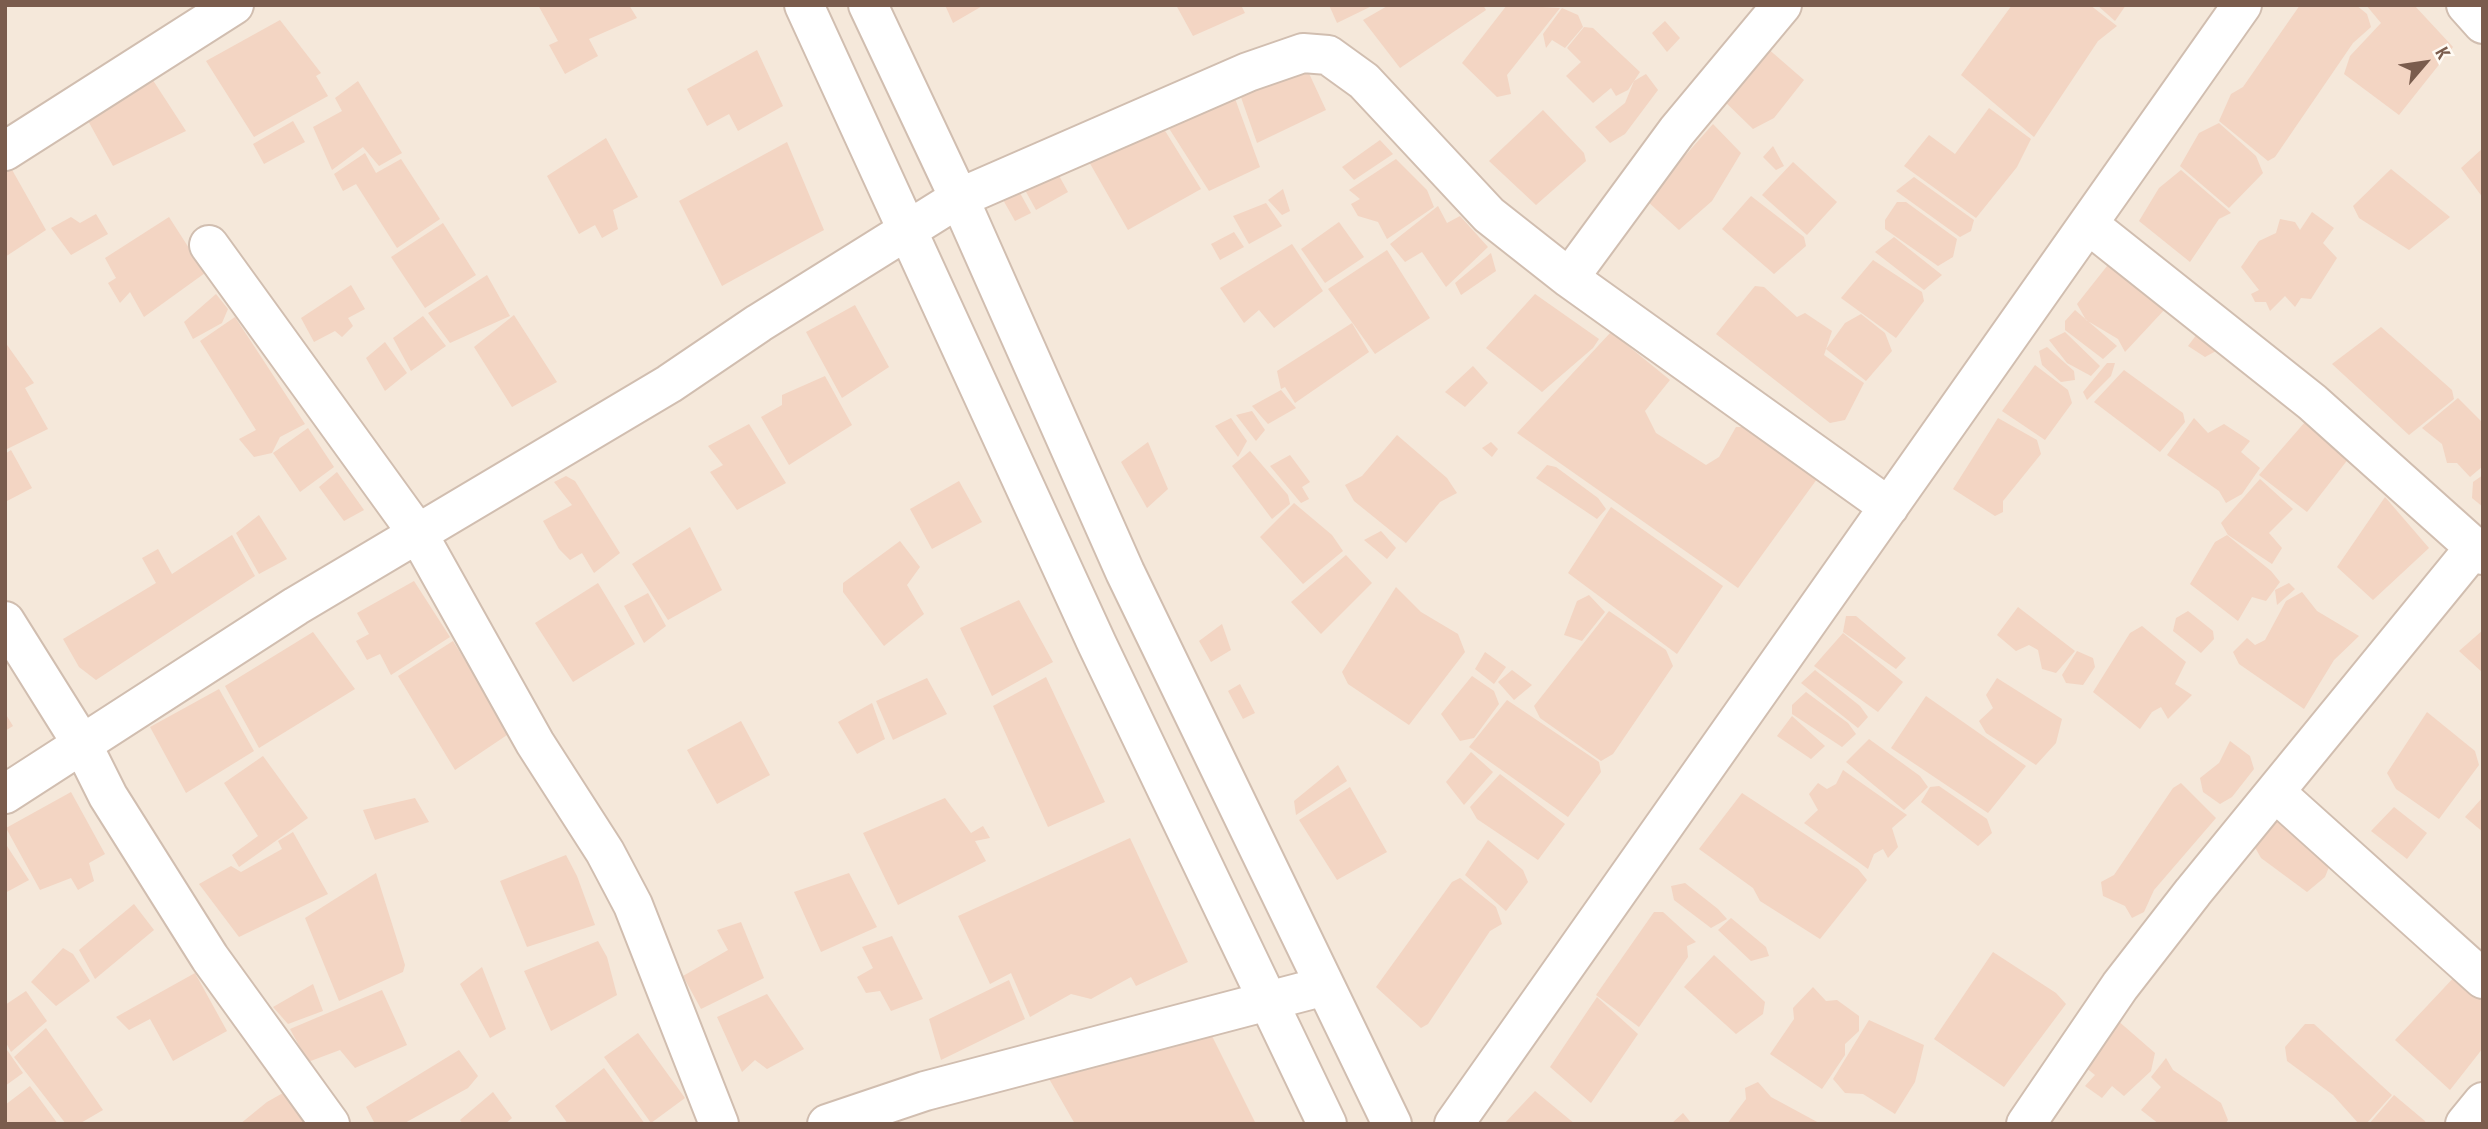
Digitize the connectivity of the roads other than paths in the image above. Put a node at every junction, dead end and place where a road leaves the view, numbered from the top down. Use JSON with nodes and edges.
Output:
{"nodes":[{"id":1,"x":234,"y":5,"type":"edge"},
{"id":2,"x":804,"y":5,"type":"edge"},
{"id":3,"x":868,"y":5,"type":"edge"},
{"id":4,"x":1782,"y":5,"type":"edge"},
{"id":5,"x":2242,"y":5,"type":"edge"},
{"id":6,"x":2466,"y":5,"type":"edge"},
{"id":7,"x":2483,"y":24,"type":"edge"},
{"id":8,"x":5,"y":151,"type":"edge"},
{"id":9,"x":959,"y":198,"type":"junction"},
{"id":10,"x":2088,"y":224,"type":"junction"},
{"id":11,"x":907,"y":228,"type":"junction"},
{"id":12,"x":209,"y":245,"type":"dead end"},
{"id":13,"x":1569,"y":278,"type":"junction"},
{"id":14,"x":1889,"y":507,"type":"junction"},
{"id":15,"x":418,"y":534,"type":"junction"},
{"id":16,"x":2479,"y":551,"type":"edge"},
{"id":17,"x":5,"y":621,"type":"edge"},
{"id":18,"x":82,"y":744,"type":"junction"},
{"id":19,"x":2276,"y":793,"type":"junction"},
{"id":20,"x":5,"y":794,"type":"edge"},
{"id":21,"x":2483,"y":979,"type":"edge"},
{"id":22,"x":1325,"y":986,"type":"junction"},
{"id":23,"x":1268,"y":1002,"type":"junction"},
{"id":24,"x":2483,"y":1102,"type":"edge"},
{"id":25,"x":330,"y":1124,"type":"edge"},
{"id":26,"x":719,"y":1124,"type":"edge"},
{"id":27,"x":827,"y":1124,"type":"edge"},
{"id":28,"x":1326,"y":1124,"type":"edge"},
{"id":29,"x":1392,"y":1124,"type":"edge"},
{"id":30,"x":1454,"y":1124,"type":"edge"},
{"id":31,"x":2026,"y":1124,"type":"edge"},
{"id":32,"x":2465,"y":1124,"type":"edge"}],
"edges":[{"from":1,"to":8,"type":"street"},
{"from":2,"to":11,"type":"street"},
{"from":3,"to":9,"type":"street"},
{"from":4,"to":13,"type":"street"},
{"from":5,"to":10,"type":"street"},
{"from":6,"to":7,"type":"street"},
{"from":9,"to":11,"type":"street"},
{"from":9,"to":13,"type":"street"},
{"from":9,"to":22,"type":"street"},
{"from":10,"to":14,"type":"street"},
{"from":10,"to":16,"type":"street"},
{"from":11,"to":15,"type":"street"},
{"from":11,"to":23,"type":"street"},
{"from":12,"to":15,"type":"street"},
{"from":13,"to":14,"type":"street"},
{"from":14,"to":30,"type":"street"},
{"from":15,"to":18,"type":"street"},
{"from":15,"to":26,"type":"street"},
{"from":16,"to":19,"type":"street"},
{"from":17,"to":18,"type":"street"},
{"from":18,"to":20,"type":"street"},
{"from":18,"to":25,"type":"street"},
{"from":19,"to":21,"type":"street"},
{"from":19,"to":31,"type":"street"},
{"from":22,"to":23,"type":"street"},
{"from":22,"to":29,"type":"street"},
{"from":23,"to":27,"type":"street"},
{"from":23,"to":28,"type":"street"},
{"from":24,"to":32,"type":"street"}]}
